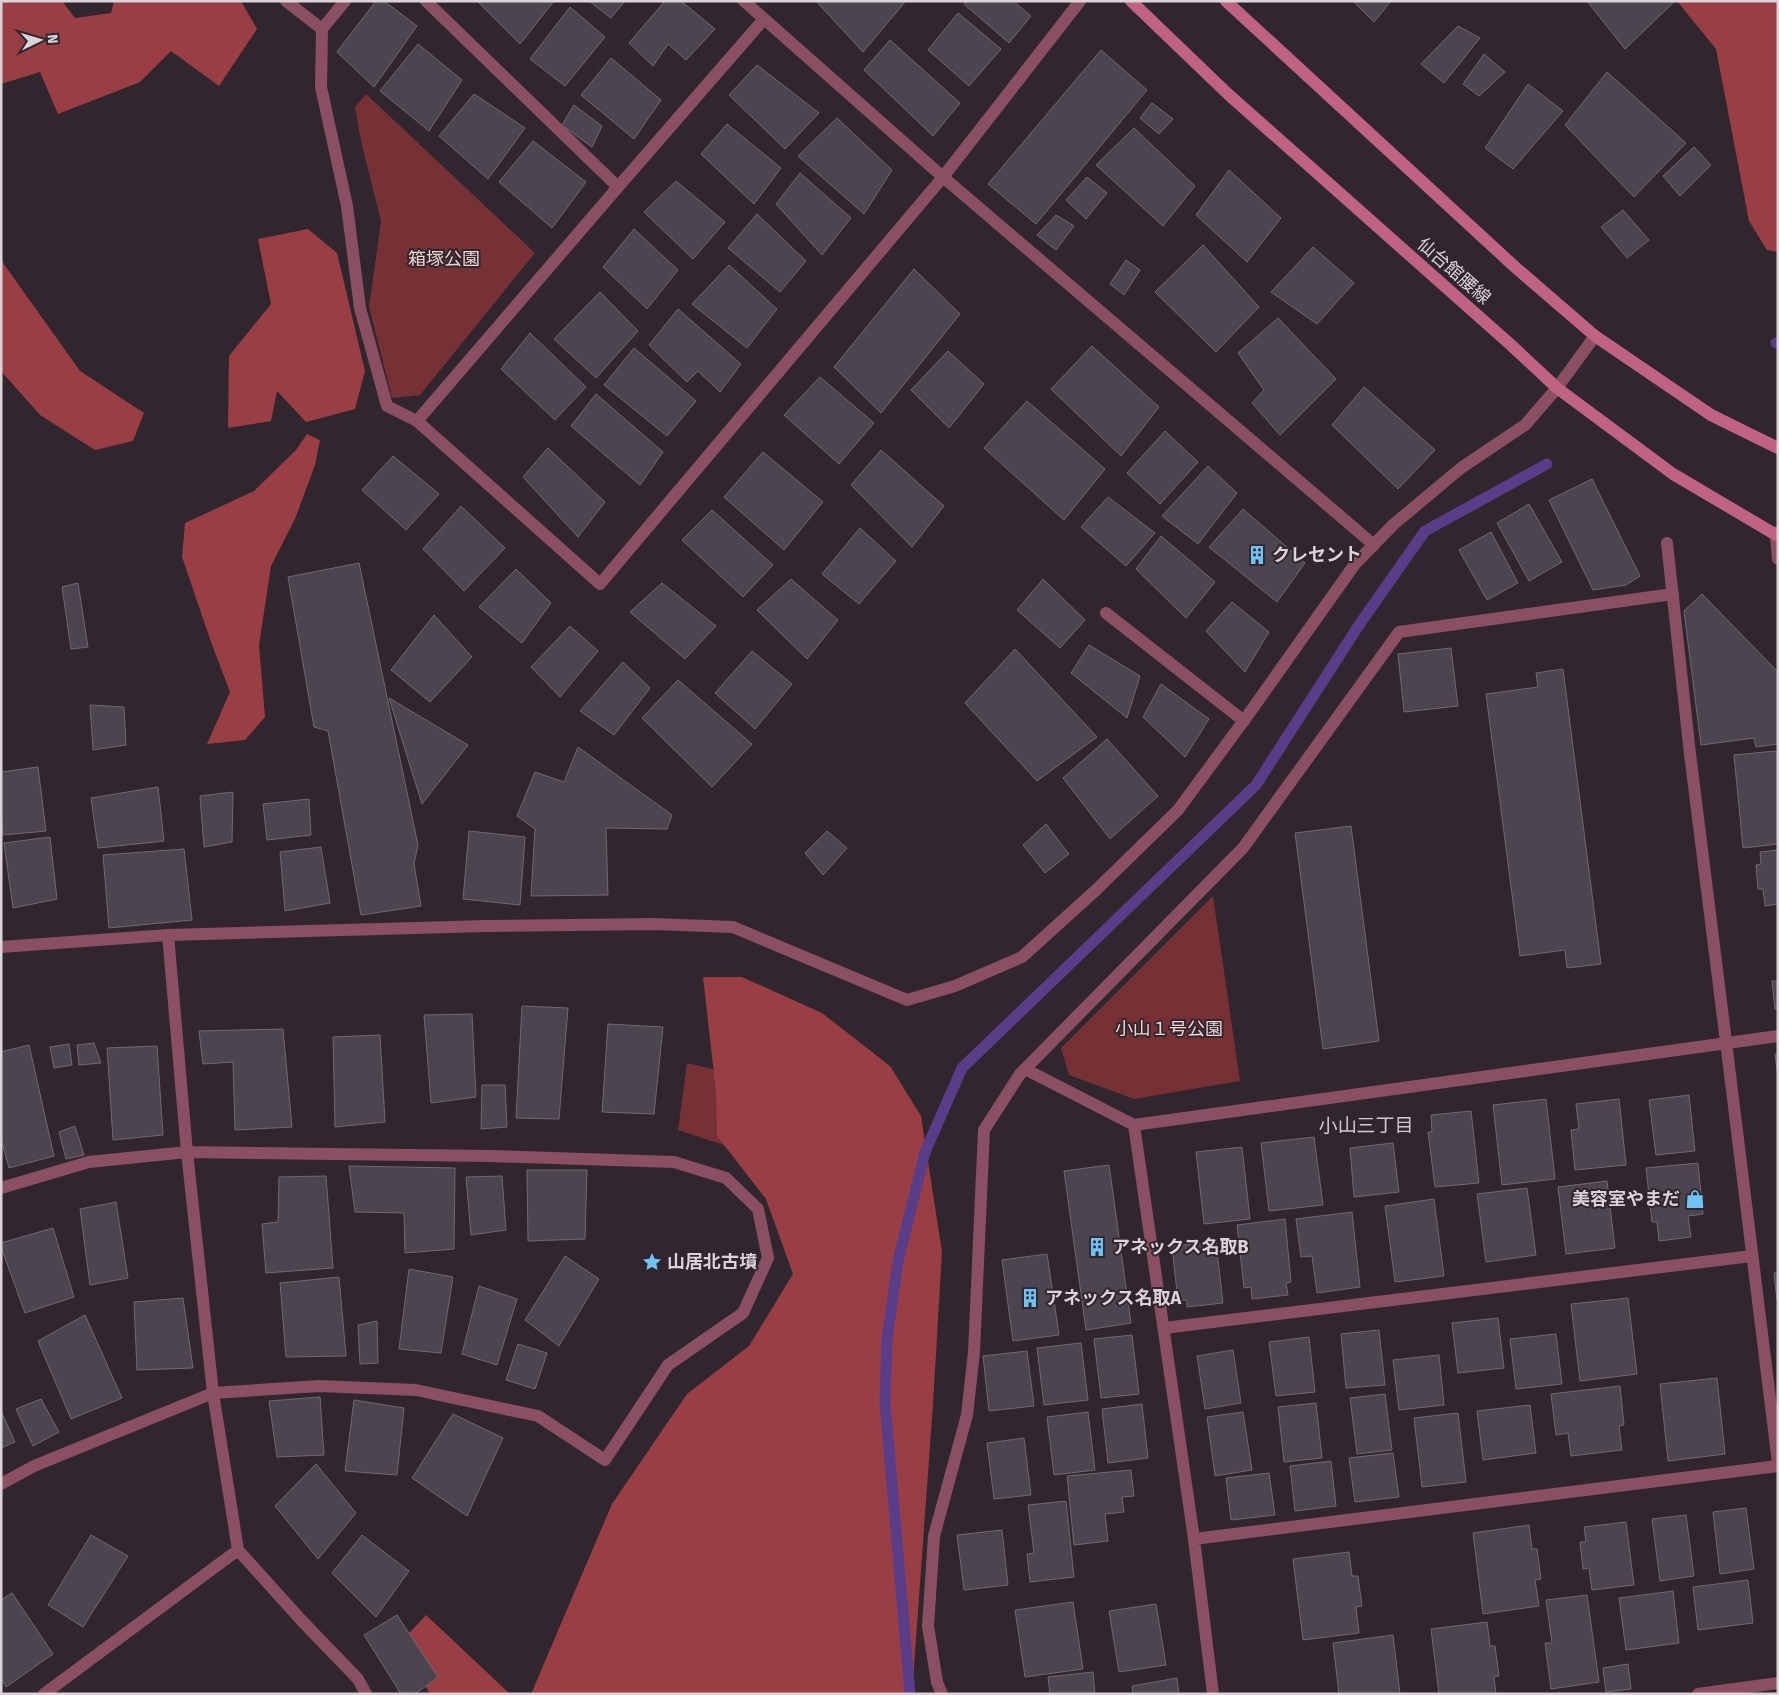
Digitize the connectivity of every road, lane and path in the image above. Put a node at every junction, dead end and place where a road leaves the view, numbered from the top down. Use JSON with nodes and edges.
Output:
{"nodes":[{"id":1,"x":286,"y":1,"type":"edge"},
{"id":2,"x":345,"y":1,"type":"edge"},
{"id":3,"x":426,"y":1,"type":"edge"},
{"id":4,"x":744,"y":1,"type":"edge"},
{"id":5,"x":1080,"y":1,"type":"edge"},
{"id":6,"x":1131,"y":1,"type":"edge"},
{"id":7,"x":1226,"y":1,"type":"edge"},
{"id":8,"x":764,"y":19,"type":"junction"},
{"id":9,"x":322,"y":29,"type":"junction"},
{"id":10,"x":943,"y":177,"type":"junction"},
{"id":11,"x":618,"y":187,"type":"junction"},
{"id":12,"x":1595,"y":336,"type":"junction"},
{"id":13,"x":1556,"y":388,"type":"junction"},
{"id":14,"x":417,"y":421,"type":"junction"},
{"id":15,"x":1778,"y":448,"type":"edge"},
{"id":16,"x":1777,"y":534,"type":"edge"},
{"id":17,"x":1667,"y":543,"type":"dead end"},
{"id":18,"x":1374,"y":545,"type":"junction"},
{"id":19,"x":1778,"y":559,"type":"edge"},
{"id":20,"x":1673,"y":594,"type":"junction"},
{"id":21,"x":1106,"y":613,"type":"dead end"},
{"id":22,"x":1244,"y":721,"type":"junction"},
{"id":23,"x":168,"y":935,"type":"junction"},
{"id":24,"x":1,"y":946,"type":"edge"},
{"id":25,"x":1778,"y":1036,"type":"edge"},
{"id":26,"x":1726,"y":1042,"type":"junction"},
{"id":27,"x":1025,"y":1069,"type":"junction"},
{"id":28,"x":1134,"y":1125,"type":"junction"},
{"id":29,"x":187,"y":1152,"type":"junction"},
{"id":30,"x":1,"y":1188,"type":"edge"},
{"id":31,"x":1752,"y":1256,"type":"junction"},
{"id":32,"x":1164,"y":1328,"type":"junction"},
{"id":33,"x":1772,"y":1375,"type":"edge"},
{"id":34,"x":213,"y":1393,"type":"junction"},
{"id":35,"x":1778,"y":1464,"type":"edge"},
{"id":36,"x":1,"y":1484,"type":"edge"},
{"id":37,"x":1194,"y":1539,"type":"junction"},
{"id":38,"x":238,"y":1550,"type":"junction"},
{"id":39,"x":1778,"y":1683,"type":"edge"},
{"id":40,"x":44,"y":1694,"type":"edge"},
{"id":41,"x":366,"y":1694,"type":"edge"},
{"id":42,"x":942,"y":1694,"type":"edge"},
{"id":43,"x":1212,"y":1694,"type":"edge"},
{"id":44,"x":1698,"y":1694,"type":"edge"}],
"edges":[{"from":1,"to":9,"type":"street"},
{"from":2,"to":9,"type":"street"},
{"from":3,"to":11,"type":"street"},
{"from":4,"to":8,"type":"street"},
{"from":5,"to":10,"type":"street"},
{"from":6,"to":13,"type":"main road","name":"仙台館腰線"},
{"from":7,"to":12,"type":"main road"},
{"from":8,"to":10,"type":"street"},
{"from":8,"to":11,"type":"street"},
{"from":9,"to":14,"type":"street"},
{"from":10,"to":14,"type":"street"},
{"from":10,"to":18,"type":"street"},
{"from":11,"to":14,"type":"street"},
{"from":12,"to":13,"type":"street"},
{"from":12,"to":15,"type":"main road"},
{"from":13,"to":16,"type":"main road","name":"仙台館腰線"},
{"from":13,"to":18,"type":"street"},
{"from":16,"to":19,"type":"street"},
{"from":17,"to":20,"type":"street"},
{"from":18,"to":22,"type":"street"},
{"from":20,"to":26,"type":"street"},
{"from":20,"to":27,"type":"street"},
{"from":21,"to":22,"type":"street"},
{"from":22,"to":23,"type":"street"},
{"from":23,"to":24,"type":"street"},
{"from":23,"to":29,"type":"street"},
{"from":25,"to":26,"type":"street"},
{"from":26,"to":28,"type":"street"},
{"from":26,"to":31,"type":"street"},
{"from":27,"to":28,"type":"street"},
{"from":27,"to":42,"type":"street"},
{"from":28,"to":32,"type":"street"},
{"from":29,"to":30,"type":"street"},
{"from":29,"to":34,"type":"street"},
{"from":29,"to":34,"type":"street"},
{"from":31,"to":32,"type":"street"},
{"from":31,"to":33,"type":"street"},
{"from":32,"to":37,"type":"street"},
{"from":33,"to":35,"type":"street"},
{"from":34,"to":36,"type":"street"},
{"from":34,"to":38,"type":"street"},
{"from":35,"to":37,"type":"street"},
{"from":37,"to":43,"type":"street"},
{"from":38,"to":40,"type":"street"},
{"from":38,"to":41,"type":"street"},
{"from":39,"to":44,"type":"street"}]}
